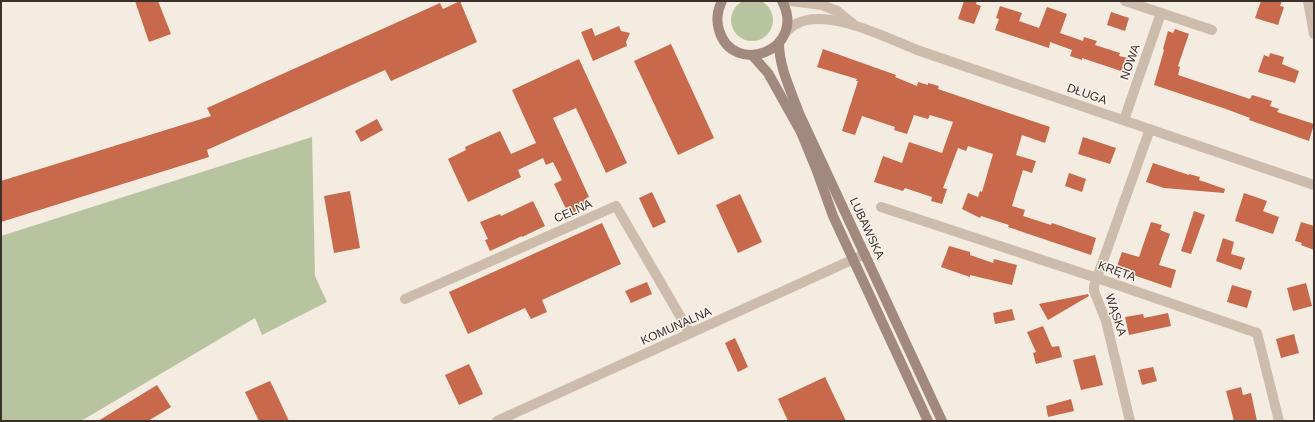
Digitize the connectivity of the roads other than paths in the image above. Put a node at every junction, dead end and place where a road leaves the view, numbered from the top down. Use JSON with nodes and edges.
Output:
{"nodes":[{"id":1,"x":722,"y":1,"type":"edge"},
{"id":2,"x":782,"y":1,"type":"edge"},
{"id":3,"x":790,"y":1,"type":"edge"},
{"id":4,"x":1126,"y":1,"type":"edge"},
{"id":5,"x":1308,"y":1,"type":"edge"},
{"id":6,"x":1161,"y":13,"type":"junction"},
{"id":7,"x":853,"y":24,"type":"junction"},
{"id":8,"x":1212,"y":30,"type":"dead end"},
{"id":9,"x":786,"y":32,"type":"junction"},
{"id":10,"x":1314,"y":34,"type":"edge"},
{"id":11,"x":779,"y":43,"type":"junction"},
{"id":12,"x":752,"y":55,"type":"junction"},
{"id":13,"x":1124,"y":120,"type":"junction"},
{"id":14,"x":1150,"y":129,"type":"junction"},
{"id":15,"x":1314,"y":184,"type":"edge"},
{"id":16,"x":881,"y":207,"type":"dead end"},
{"id":17,"x":865,"y":254,"type":"junction"},
{"id":18,"x":852,"y":259,"type":"junction"},
{"id":19,"x":1097,"y":278,"type":"junction"},
{"id":20,"x":405,"y":299,"type":"dead end"},
{"id":21,"x":690,"y":334,"type":"junction"},
{"id":22,"x":497,"y":421,"type":"edge"},
{"id":23,"x":928,"y":421,"type":"edge"},
{"id":24,"x":942,"y":421,"type":"edge"},
{"id":25,"x":1130,"y":421,"type":"edge"},
{"id":26,"x":1279,"y":421,"type":"edge"}],
"edges":[{"from":1,"to":12,"type":"main road"},
{"from":2,"to":9,"type":"main road"},
{"from":3,"to":7,"type":"street","name":"DŁUGA"},
{"from":4,"to":6,"type":"street"},
{"from":5,"to":10,"type":"street"},
{"from":6,"to":8,"type":"street"},
{"from":6,"to":13,"type":"street","name":"NOWA"},
{"from":7,"to":9,"type":"street","name":"DŁUGA"},
{"from":7,"to":13,"type":"street","name":"DŁUGA"},
{"from":9,"to":11,"type":"main road"},
{"from":11,"to":12,"type":"main road"},
{"from":11,"to":17,"type":"main road","name":"LUBAWSKA"},
{"from":12,"to":18,"type":"main road","name":"LUBAWSKA"},
{"from":13,"to":14,"type":"street","name":"DŁUGA"},
{"from":14,"to":15,"type":"street","name":"DŁUGA"},
{"from":14,"to":19,"type":"street","name":"WĄSKA"},
{"from":16,"to":19,"type":"street","name":"KRĘTA"},
{"from":17,"to":18,"type":"street","name":"KOMUNALNA"},
{"from":17,"to":24,"type":"main road","name":"LUBAWSKA"},
{"from":18,"to":21,"type":"street","name":"KOMUNALNA"},
{"from":18,"to":23,"type":"main road","name":"LUBAWSKA"},
{"from":19,"to":25,"type":"street","name":"WĄSKA"},
{"from":19,"to":26,"type":"street","name":"KRĘTA"},
{"from":20,"to":21,"type":"street","name":"CELNA"},
{"from":21,"to":22,"type":"street","name":"KOMUNALNA"}]}
